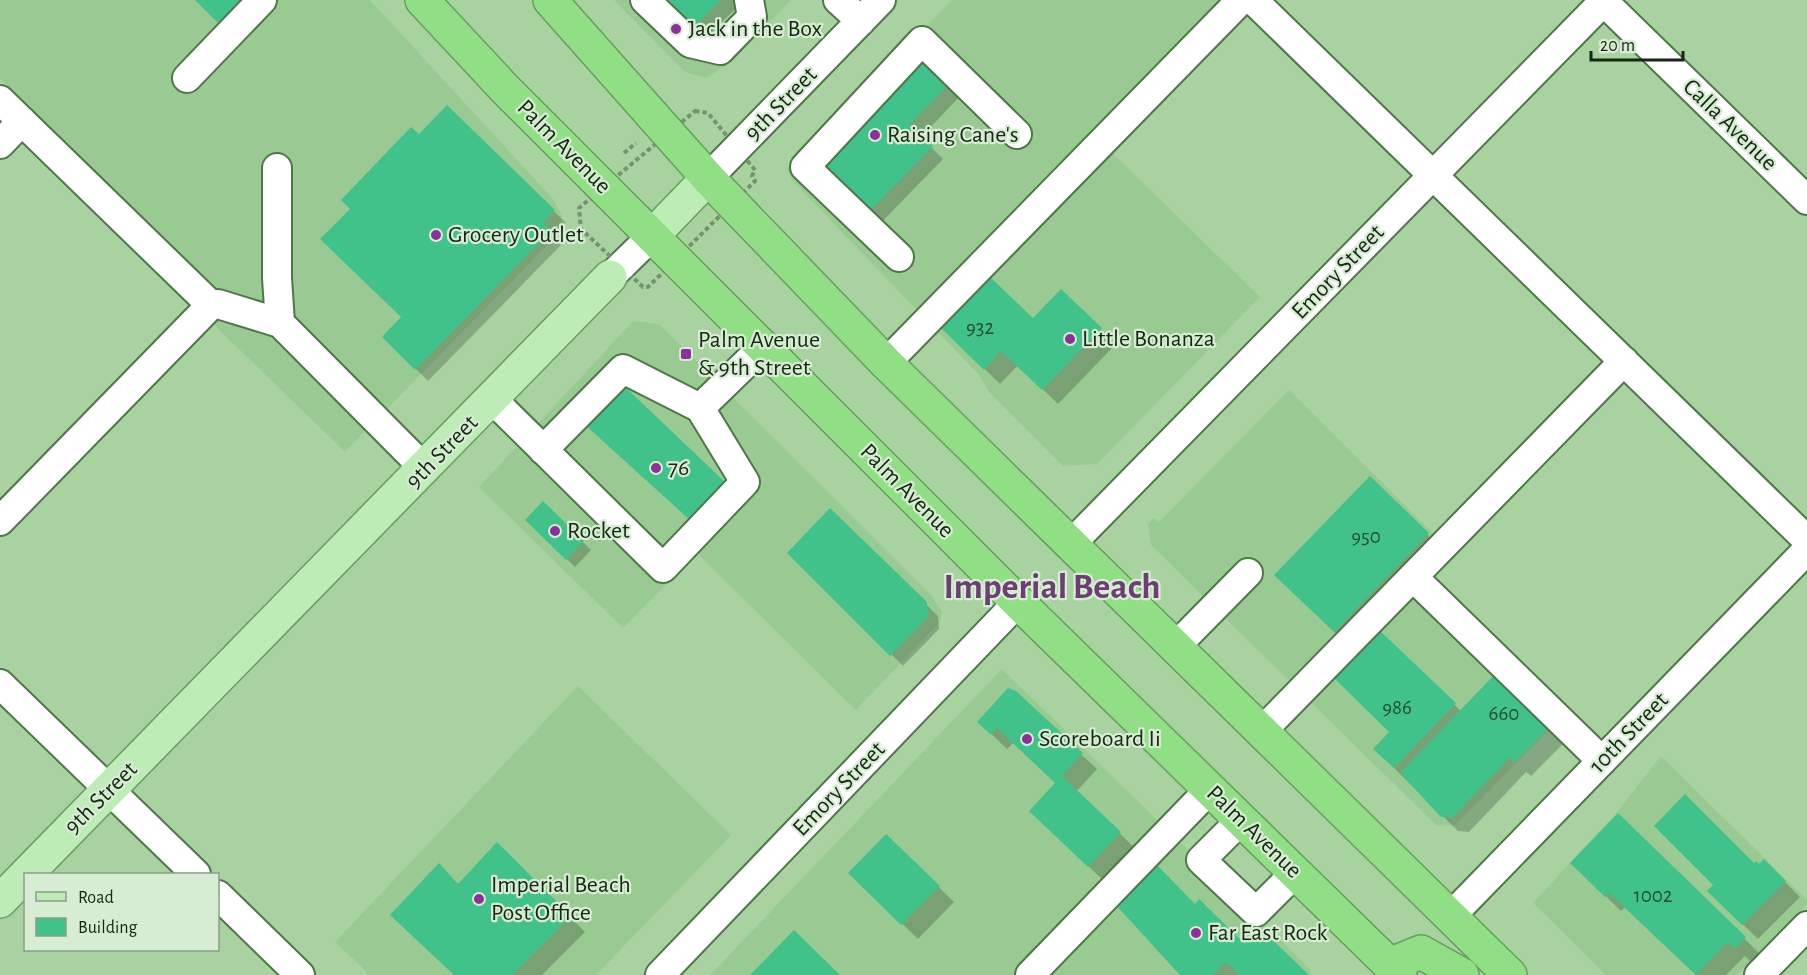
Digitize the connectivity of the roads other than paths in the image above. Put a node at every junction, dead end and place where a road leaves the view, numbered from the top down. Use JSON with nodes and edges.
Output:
{"nodes":[{"id":1,"x":262,"y":0,"type":"edge"},
{"id":2,"x":422,"y":0,"type":"edge"},
{"id":3,"x":550,"y":0,"type":"edge"},
{"id":4,"x":645,"y":0,"type":"edge"},
{"id":5,"x":748,"y":0,"type":"edge"},
{"id":6,"x":838,"y":0,"type":"edge"},
{"id":7,"x":881,"y":0,"type":"edge"},
{"id":8,"x":1241,"y":0,"type":"edge"},
{"id":9,"x":1253,"y":0,"type":"edge"},
{"id":10,"x":1603,"y":1,"type":"edge"},
{"id":11,"x":861,"y":21,"type":"junction"},
{"id":12,"x":187,"y":78,"type":"dead end"},
{"id":13,"x":0,"y":99,"type":"edge"},
{"id":14,"x":22,"y":121,"type":"junction"},
{"id":15,"x":1017,"y":134,"type":"dead end"},
{"id":16,"x":0,"y":144,"type":"edge"},
{"id":17,"x":277,"y":168,"type":"dead end"},
{"id":18,"x":1433,"y":175,"type":"junction"},
{"id":19,"x":708,"y":178,"type":"junction"},
{"id":20,"x":1807,"y":200,"type":"edge"},
{"id":21,"x":652,"y":236,"type":"junction"},
{"id":22,"x":899,"y":256,"type":"dead end"},
{"id":23,"x":610,"y":278,"type":"joint"},
{"id":24,"x":211,"y":304,"type":"junction"},
{"id":25,"x":280,"y":323,"type":"junction"},
{"id":26,"x":764,"y":346,"type":"junction"},
{"id":27,"x":1624,"y":361,"type":"junction"},
{"id":28,"x":885,"y":363,"type":"junction"},
{"id":29,"x":492,"y":399,"type":"junction"},
{"id":30,"x":700,"y":408,"type":"junction"},
{"id":31,"x":543,"y":450,"type":"junction"},
{"id":32,"x":425,"y":469,"type":"junction"},
{"id":33,"x":0,"y":521,"type":"edge"},
{"id":34,"x":1807,"y":540,"type":"edge"},
{"id":35,"x":1071,"y":544,"type":"junction"},
{"id":36,"x":1807,"y":550,"type":"edge"},
{"id":37,"x":1248,"y":573,"type":"dead end"},
{"id":38,"x":1413,"y":577,"type":"junction"},
{"id":39,"x":1018,"y":602,"type":"junction"},
{"id":40,"x":1174,"y":648,"type":"junction"},
{"id":41,"x":0,"y":684,"type":"edge"},
{"id":42,"x":1261,"y":732,"type":"junction"},
{"id":43,"x":1602,"y":761,"type":"junction"},
{"id":44,"x":109,"y":789,"type":"junction"},
{"id":45,"x":1210,"y":789,"type":"junction"},
{"id":46,"x":1241,"y":820,"type":"junction"},
{"id":47,"x":27,"y":873,"type":"edge"},
{"id":48,"x":195,"y":873,"type":"edge"},
{"id":49,"x":1295,"y":873,"type":"junction"},
{"id":50,"x":24,"y":876,"type":"edge"},
{"id":51,"x":219,"y":896,"type":"edge"},
{"id":52,"x":0,"y":900,"type":"edge"},
{"id":53,"x":1451,"y":916,"type":"junction"},
{"id":54,"x":1807,"y":926,"type":"edge"},
{"id":55,"x":1390,"y":972,"type":"edge"},
{"id":56,"x":298,"y":974,"type":"edge"},
{"id":57,"x":660,"y":975,"type":"edge"},
{"id":58,"x":1030,"y":975,"type":"edge"},
{"id":59,"x":1462,"y":975,"type":"edge"},
{"id":60,"x":1510,"y":975,"type":"edge"},
{"id":61,"x":1759,"y":975,"type":"edge"}],
"edges":[{"from":1,"to":12,"type":"street"},
{"from":2,"to":21,"type":"highway","name":"Palm Avenue"},
{"from":3,"to":19,"type":"highway"},
{"from":4,"to":5,"type":"street"},
{"from":6,"to":11,"type":"street"},
{"from":7,"to":11,"type":"street","name":"9th Street"},
{"from":8,"to":28,"type":"street"},
{"from":9,"to":18,"type":"street"},
{"from":10,"to":18,"type":"street","name":"Emory Street"},
{"from":10,"to":20,"type":"street","name":"Calla Avenue"},
{"from":11,"to":19,"type":"street","name":"9th Street"},
{"from":13,"to":14,"type":"street"},
{"from":14,"to":16,"type":"street"},
{"from":14,"to":24,"type":"street"},
{"from":15,"to":22,"type":"street"},
{"from":17,"to":25,"type":"street"},
{"from":18,"to":27,"type":"street"},
{"from":18,"to":35,"type":"street","name":"Emory Street"},
{"from":19,"to":21,"type":"main road","name":"9th Street"},
{"from":19,"to":28,"type":"highway"},
{"from":21,"to":23,"type":"street","name":"9th Street"},
{"from":21,"to":26,"type":"highway","name":"Palm Avenue"},
{"from":23,"to":29,"type":"main road","name":"9th Street"},
{"from":24,"to":25,"type":"street"},
{"from":24,"to":33,"type":"street"},
{"from":25,"to":32,"type":"street"},
{"from":26,"to":30,"type":"street"},
{"from":26,"to":39,"type":"highway","name":"Palm Avenue"},
{"from":27,"to":34,"type":"street"},
{"from":27,"to":38,"type":"street"},
{"from":28,"to":35,"type":"highway"},
{"from":29,"to":31,"type":"street"},
{"from":29,"to":32,"type":"main road","name":"9th Street"},
{"from":30,"to":31,"type":"street"},
{"from":30,"to":31,"type":"street"},
{"from":32,"to":44,"type":"main road","name":"9th Street"},
{"from":35,"to":40,"type":"highway"},
{"from":36,"to":43,"type":"street","name":"10th Street"},
{"from":37,"to":40,"type":"street"},
{"from":38,"to":42,"type":"street"},
{"from":38,"to":43,"type":"street"},
{"from":39,"to":45,"type":"highway","name":"Palm Avenue"},
{"from":39,"to":57,"type":"street","name":"Emory Street"},
{"from":40,"to":42,"type":"highway"},
{"from":41,"to":44,"type":"street"},
{"from":42,"to":53,"type":"highway"},
{"from":43,"to":53,"type":"street","name":"10th Street"},
{"from":44,"to":47,"type":"main road","name":"9th Street"},
{"from":44,"to":48,"type":"street"},
{"from":45,"to":46,"type":"highway","name":"Palm Avenue"},
{"from":45,"to":58,"type":"street"},
{"from":46,"to":49,"type":"highway","name":"Palm Avenue"},
{"from":46,"to":49,"type":"street"},
{"from":49,"to":55,"type":"highway","name":"Palm Avenue"},
{"from":50,"to":52,"type":"main road","name":"9th Street"},
{"from":51,"to":56,"type":"street"},
{"from":53,"to":60,"type":"highway"},
{"from":54,"to":61,"type":"street"},
{"from":55,"to":59,"type":"highway"}]}
